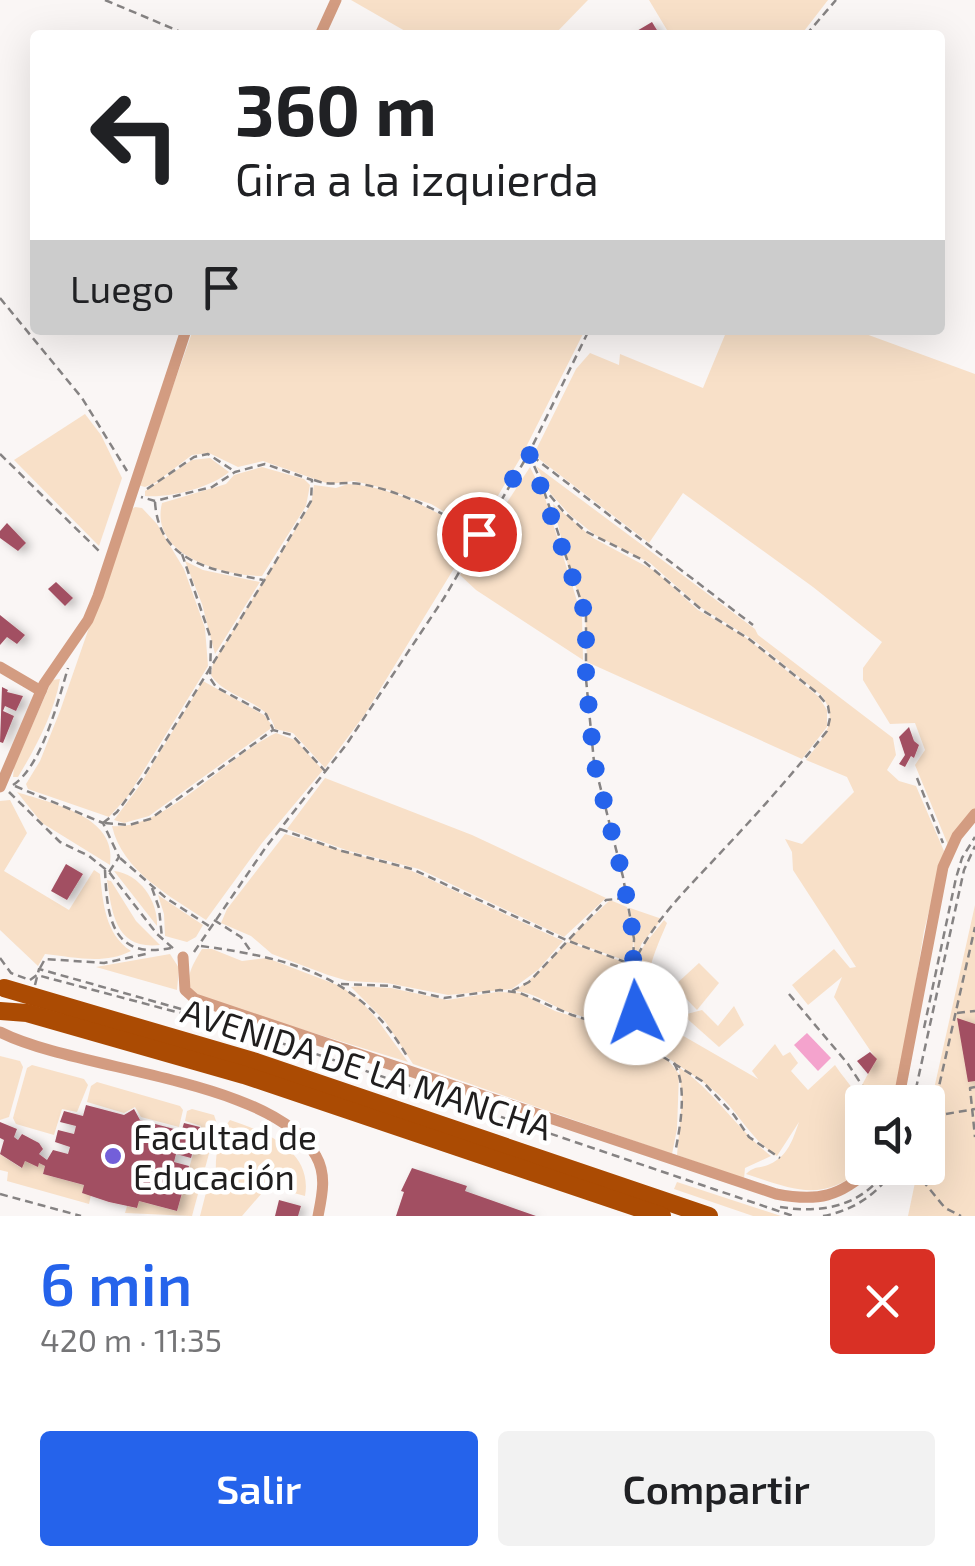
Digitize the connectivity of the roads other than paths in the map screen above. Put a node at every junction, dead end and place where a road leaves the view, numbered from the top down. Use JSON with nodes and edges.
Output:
{"nodes":[{"id":1,"x":336,"y":0,"type":"edge"},
{"id":2,"x":322,"y":30,"type":"edge"},
{"id":3,"x":184,"y":335,"type":"edge"},
{"id":4,"x":0,"y":667,"type":"edge"},
{"id":5,"x":41,"y":691,"type":"junction"},
{"id":6,"x":4,"y":785,"type":"edge"},
{"id":7,"x":975,"y":814,"type":"edge"},
{"id":8,"x":178,"y":952,"type":"road end"},
{"id":9,"x":2,"y":982,"type":"edge"},
{"id":10,"x":0,"y":1012,"type":"edge"},
{"id":11,"x":0,"y":1032,"type":"edge"},
{"id":12,"x":901,"y":1085,"type":"edge"},
{"id":13,"x":849,"y":1185,"type":"edge"},
{"id":14,"x":318,"y":1216,"type":"edge"},
{"id":15,"x":662,"y":1216,"type":"edge"},
{"id":16,"x":709,"y":1216,"type":"edge"}],
"edges":[{"from":1,"to":2,"type":"street"},
{"from":3,"to":5,"type":"street"},
{"from":4,"to":5,"type":"street"},
{"from":5,"to":6,"type":"street"},
{"from":7,"to":12,"type":"street"},
{"from":8,"to":13,"type":"street"},
{"from":9,"to":10,"type":"main road"},
{"from":9,"to":16,"type":"main road","name":"AVENIDA DE LA MANCHA"},
{"from":10,"to":15,"type":"main road","name":"AVENIDA DE LA MANCHA"},
{"from":11,"to":14,"type":"street"}]}
